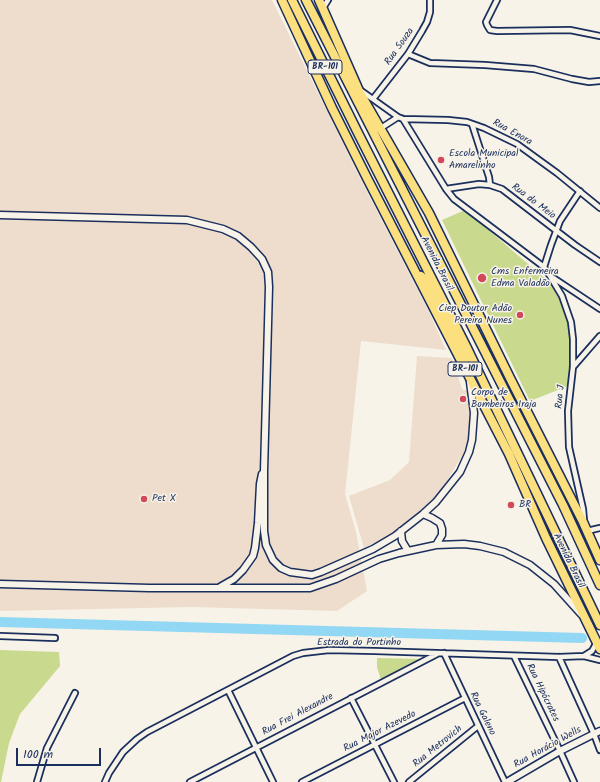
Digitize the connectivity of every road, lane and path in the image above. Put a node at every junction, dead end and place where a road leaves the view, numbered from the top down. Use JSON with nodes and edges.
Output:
{"nodes":[{"id":1,"x":275,"y":0,"type":"edge"},
{"id":2,"x":282,"y":0,"type":"edge"},
{"id":3,"x":287,"y":0,"type":"edge"},
{"id":4,"x":292,"y":0,"type":"edge"},
{"id":5,"x":306,"y":0,"type":"edge"},
{"id":6,"x":318,"y":0,"type":"edge"},
{"id":7,"x":328,"y":0,"type":"edge"},
{"id":8,"x":430,"y":0,"type":"edge"},
{"id":9,"x":497,"y":0,"type":"edge"},
{"id":10,"x":323,"y":8,"type":"junction"},
{"id":11,"x":600,"y":36,"type":"edge"},
{"id":12,"x":305,"y":51,"type":"junction"},
{"id":13,"x":408,"y":54,"type":"junction"},
{"id":14,"x":600,"y":81,"type":"edge"},
{"id":15,"x":322,"y":86,"type":"junction"},
{"id":16,"x":358,"y":88,"type":"junction"},
{"id":17,"x":374,"y":99,"type":"junction"},
{"id":18,"x":400,"y":118,"type":"junction"},
{"id":19,"x":472,"y":124,"type":"junction"},
{"id":20,"x":381,"y":128,"type":"junction"},
{"id":21,"x":490,"y":185,"type":"junction"},
{"id":22,"x":446,"y":189,"type":"junction"},
{"id":23,"x":580,"y":191,"type":"junction"},
{"id":24,"x":600,"y":208,"type":"edge"},
{"id":25,"x":0,"y":215,"type":"edge"},
{"id":26,"x":556,"y":230,"type":"junction"},
{"id":27,"x":410,"y":262,"type":"junction"},
{"id":28,"x":600,"y":262,"type":"edge"},
{"id":29,"x":544,"y":267,"type":"junction"},
{"id":30,"x":550,"y":276,"type":"junction"},
{"id":31,"x":600,"y":309,"type":"edge"},
{"id":32,"x":600,"y":336,"type":"edge"},
{"id":33,"x":573,"y":367,"type":"junction"},
{"id":34,"x":470,"y":379,"type":"junction"},
{"id":35,"x":491,"y":396,"type":"junction"},
{"id":36,"x":264,"y":471,"type":"junction"},
{"id":37,"x":423,"y":514,"type":"junction"},
{"id":38,"x":583,"y":522,"type":"junction"},
{"id":39,"x":600,"y":528,"type":"edge"},
{"id":40,"x":401,"y":531,"type":"junction"},
{"id":41,"x":587,"y":531,"type":"junction"},
{"id":42,"x":436,"y":545,"type":"junction"},
{"id":43,"x":408,"y":551,"type":"junction"},
{"id":44,"x":600,"y":560,"type":"edge"},
{"id":45,"x":0,"y":584,"type":"edge"},
{"id":46,"x":600,"y":585,"type":"edge"},
{"id":47,"x":219,"y":588,"type":"junction"},
{"id":48,"x":587,"y":622,"type":"junction"},
{"id":49,"x":600,"y":625,"type":"edge"},
{"id":50,"x":0,"y":636,"type":"edge"},
{"id":51,"x":55,"y":638,"type":"dead end"},
{"id":52,"x":598,"y":646,"type":"edge"},
{"id":53,"x":415,"y":652,"type":"junction"},
{"id":54,"x":441,"y":653,"type":"junction"},
{"id":55,"x":514,"y":656,"type":"junction"},
{"id":56,"x":584,"y":656,"type":"junction"},
{"id":57,"x":559,"y":657,"type":"junction"},
{"id":58,"x":600,"y":660,"type":"edge"},
{"id":59,"x":415,"y":665,"type":"junction"},
{"id":60,"x":228,"y":690,"type":"junction"},
{"id":61,"x":75,"y":693,"type":"dead end"},
{"id":62,"x":351,"y":698,"type":"junction"},
{"id":63,"x":465,"y":698,"type":"junction"},
{"id":64,"x":478,"y":726,"type":"junction"},
{"id":65,"x":597,"y":733,"type":"edge"},
{"id":66,"x":375,"y":744,"type":"junction"},
{"id":67,"x":256,"y":748,"type":"junction"},
{"id":68,"x":600,"y":750,"type":"edge"},
{"id":69,"x":560,"y":751,"type":"junction"},
{"id":70,"x":37,"y":782,"type":"edge"},
{"id":71,"x":106,"y":782,"type":"edge"},
{"id":72,"x":190,"y":782,"type":"edge"},
{"id":73,"x":273,"y":782,"type":"edge"},
{"id":74,"x":302,"y":782,"type":"edge"},
{"id":75,"x":394,"y":782,"type":"edge"},
{"id":76,"x":408,"y":782,"type":"edge"},
{"id":77,"x":506,"y":782,"type":"edge"},
{"id":78,"x":574,"y":782,"type":"edge"}],
"edges":[{"from":1,"to":12,"type":"highway","name":"Avenida Brasil","number":"BR-101"},
{"from":2,"to":12,"type":"highway","name":"Avenida Brasil"},
{"from":3,"to":15,"type":"highway"},
{"from":4,"to":35,"type":"highway","name":"Avenida Brasil","number":"BR-101"},
{"from":5,"to":46,"type":"highway","name":"Avenida Brasil","number":"BR-101"},
{"from":6,"to":10,"type":"highway","name":"Avenida Brasil","number":"BR-101"},
{"from":7,"to":10,"type":"street"},
{"from":8,"to":13,"type":"street","name":"Rua Souza"},
{"from":9,"to":11,"type":"street"},
{"from":10,"to":16,"type":"highway","name":"Avenida Brasil","number":"BR-101"},
{"from":12,"to":15,"type":"highway","name":"Avenida Brasil"},
{"from":13,"to":14,"type":"street"},
{"from":13,"to":17,"type":"street","name":"Rua Souza"},
{"from":15,"to":27,"type":"highway","name":"Avenida Brasil","number":"BR-101"},
{"from":16,"to":17,"type":"street"},
{"from":16,"to":20,"type":"highway","name":"Avenida Brasil","number":"BR-101"},
{"from":17,"to":18,"type":"street"},
{"from":18,"to":19,"type":"street","name":"Rua Enora"},
{"from":18,"to":20,"type":"street"},
{"from":18,"to":22,"type":"street","name":"Rua J"},
{"from":19,"to":21,"type":"street"},
{"from":19,"to":23,"type":"street","name":"Rua Enora"},
{"from":20,"to":38,"type":"highway","name":"Avenida Brasil","number":"BR-101"},
{"from":21,"to":22,"type":"street","name":"Rua do Meio"},
{"from":21,"to":26,"type":"street","name":"Rua do Meio"},
{"from":22,"to":29,"type":"street","name":"Rua J"},
{"from":23,"to":24,"type":"street","name":"Rua Enora"},
{"from":23,"to":26,"type":"street"},
{"from":25,"to":36,"type":"street"},
{"from":26,"to":28,"type":"street","name":"Rua do Meio"},
{"from":26,"to":29,"type":"street"},
{"from":27,"to":34,"type":"highway","name":"Avenida Brasil","number":"BR-101"},
{"from":27,"to":35,"type":"highway"},
{"from":29,"to":30,"type":"street","name":"Rua J"},
{"from":30,"to":31,"type":"street","name":"Rua J"},
{"from":30,"to":33,"type":"street","name":"Rua J"},
{"from":32,"to":33,"type":"street"},
{"from":33,"to":38,"type":"street","name":"Rua J"},
{"from":34,"to":37,"type":"street"},
{"from":34,"to":48,"type":"highway","name":"Avenida Brasil","number":"BR-101"},
{"from":35,"to":49,"type":"highway","name":"Avenida Brasil","number":"BR-101"},
{"from":36,"to":40,"type":"street"},
{"from":36,"to":47,"type":"street"},
{"from":37,"to":40,"type":"street"},
{"from":37,"to":42,"type":"street"},
{"from":38,"to":41,"type":"highway","name":"Avenida Brasil","number":"BR-101"},
{"from":39,"to":41,"type":"street"},
{"from":40,"to":43,"type":"street"},
{"from":41,"to":44,"type":"highway","name":"Avenida Brasil","number":"BR-101"},
{"from":42,"to":43,"type":"street"},
{"from":42,"to":48,"type":"street"},
{"from":43,"to":47,"type":"street"},
{"from":45,"to":47,"type":"street"},
{"from":48,"to":52,"type":"highway","name":"Avenida Brasil","number":"BR-101"},
{"from":50,"to":51,"type":"street"},
{"from":52,"to":56,"type":"street"},
{"from":53,"to":54,"type":"street","name":"Estrada do Portinho"},
{"from":53,"to":59,"type":"street"},
{"from":53,"to":60,"type":"street","name":"Estrada do Portinho"},
{"from":54,"to":55,"type":"street","name":"Estrada do Portinho"},
{"from":54,"to":59,"type":"street","name":"Rua Frei Alexandre"},
{"from":54,"to":63,"type":"street","name":"Rua Galeno"},
{"from":55,"to":57,"type":"street","name":"Estrada do Portinho"},
{"from":55,"to":69,"type":"street","name":"Rua Hipócrates"},
{"from":56,"to":57,"type":"street","name":"Estrada do Portinho"},
{"from":56,"to":58,"type":"street","name":"Estrada do Portinho"},
{"from":57,"to":65,"type":"street"},
{"from":59,"to":62,"type":"street","name":"Rua Frei Alexandre"},
{"from":60,"to":67,"type":"street"},
{"from":60,"to":71,"type":"street","name":"Estrada do Portinho"},
{"from":61,"to":70,"type":"street"},
{"from":62,"to":66,"type":"street"},
{"from":62,"to":67,"type":"street","name":"Rua Frei Alexandre"},
{"from":63,"to":64,"type":"street","name":"Rua Galeno"},
{"from":63,"to":66,"type":"street","name":"Rua Major Azevedo"},
{"from":64,"to":76,"type":"street","name":"Rua Metrovich"},
{"from":64,"to":77,"type":"street","name":"Rua Galeno"},
{"from":65,"to":68,"type":"street"},
{"from":65,"to":69,"type":"street","name":"Rua Horácio Wells"},
{"from":66,"to":74,"type":"street","name":"Rua Major Azevedo"},
{"from":66,"to":75,"type":"street"},
{"from":67,"to":72,"type":"street","name":"Rua Frei Alexandre"},
{"from":67,"to":73,"type":"street"},
{"from":69,"to":77,"type":"street","name":"Rua Horácio Wells"},
{"from":69,"to":78,"type":"street","name":"Rua Hipócrates"}]}
